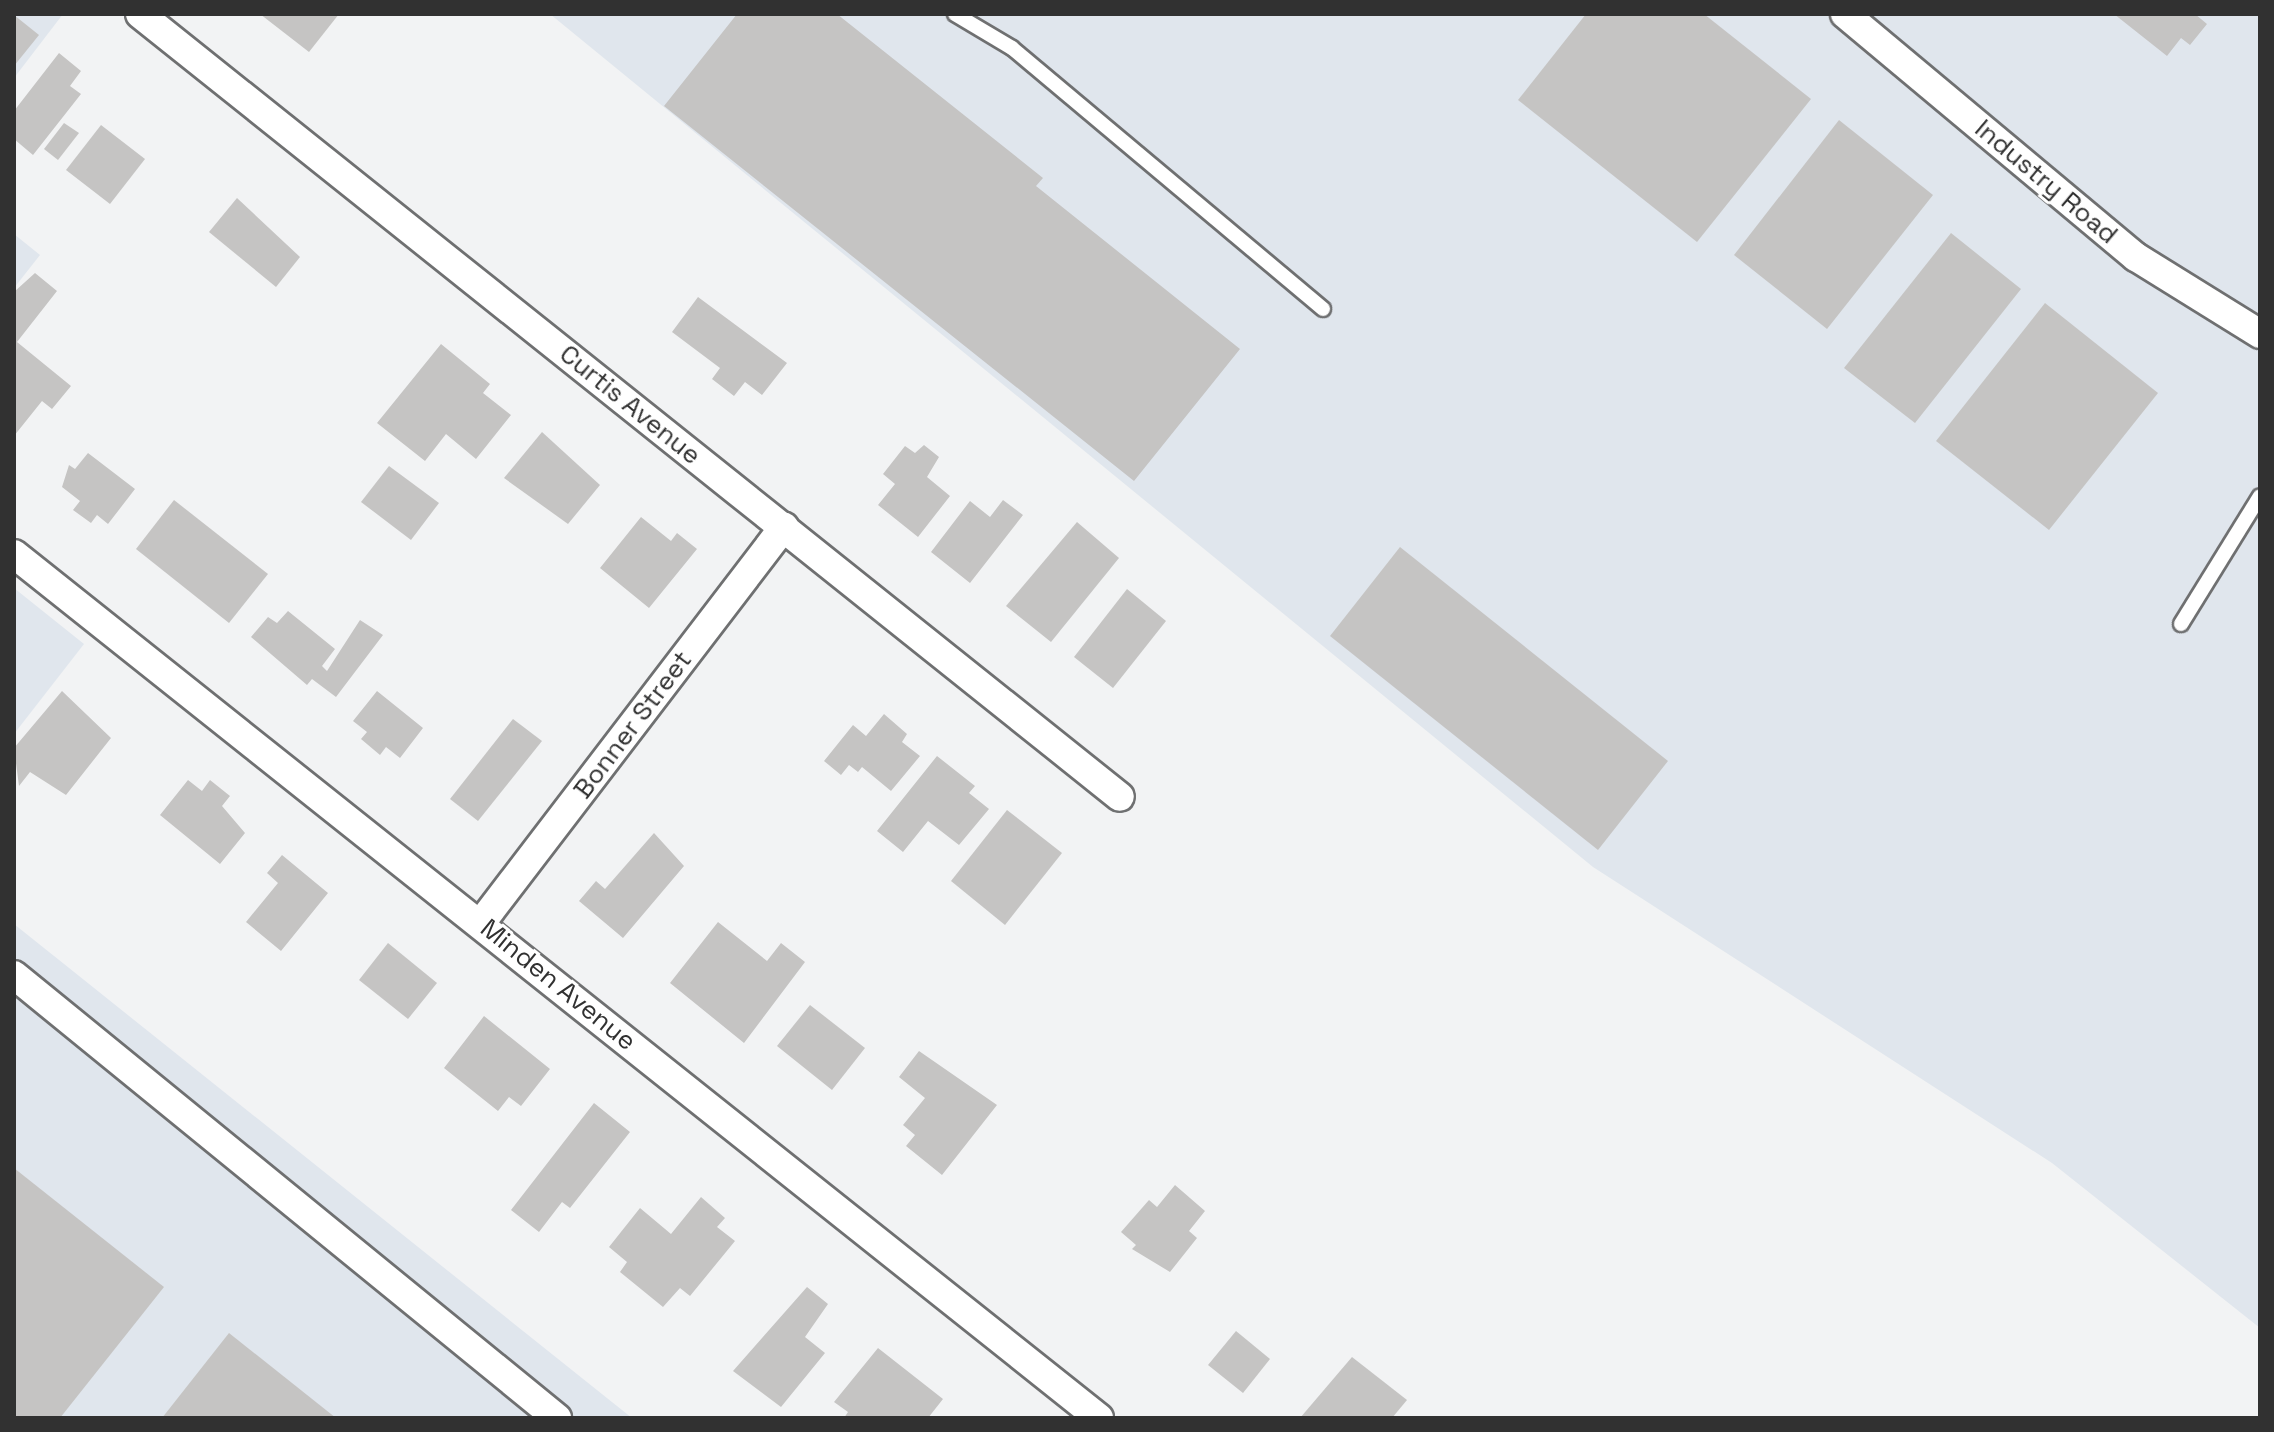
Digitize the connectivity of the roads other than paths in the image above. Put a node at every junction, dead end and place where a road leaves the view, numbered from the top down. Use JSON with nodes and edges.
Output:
{"nodes":[{"id":1,"x":955,"y":14,"type":"edge"},
{"id":2,"x":1845,"y":14,"type":"edge"},
{"id":3,"x":153,"y":18,"type":"edge"},
{"id":4,"x":1323,"y":309,"type":"dead end"},
{"id":5,"x":2260,"y":334,"type":"edge"},
{"id":6,"x":2260,"y":496,"type":"edge"},
{"id":7,"x":784,"y":527,"type":"junction"},
{"id":8,"x":14,"y":554,"type":"edge"},
{"id":9,"x":2181,"y":624,"type":"dead end"},
{"id":10,"x":1120,"y":797,"type":"dead end"},
{"id":11,"x":481,"y":923,"type":"junction"},
{"id":12,"x":14,"y":975,"type":"edge"},
{"id":13,"x":557,"y":1418,"type":"edge"},
{"id":14,"x":1099,"y":1418,"type":"edge"}],
"edges":[{"from":1,"to":4,"type":"lane"},
{"from":2,"to":5,"type":"street","name":"Industry Road"},
{"from":3,"to":7,"type":"street","name":"Curtis Avenue"},
{"from":6,"to":9,"type":"lane"},
{"from":7,"to":10,"type":"street","name":"Curtis Avenue"},
{"from":7,"to":11,"type":"street","name":"Bonner Street"},
{"from":8,"to":11,"type":"street","name":"Minden Avenue"},
{"from":11,"to":14,"type":"street","name":"Minden Avenue"},
{"from":12,"to":13,"type":"street"}]}
